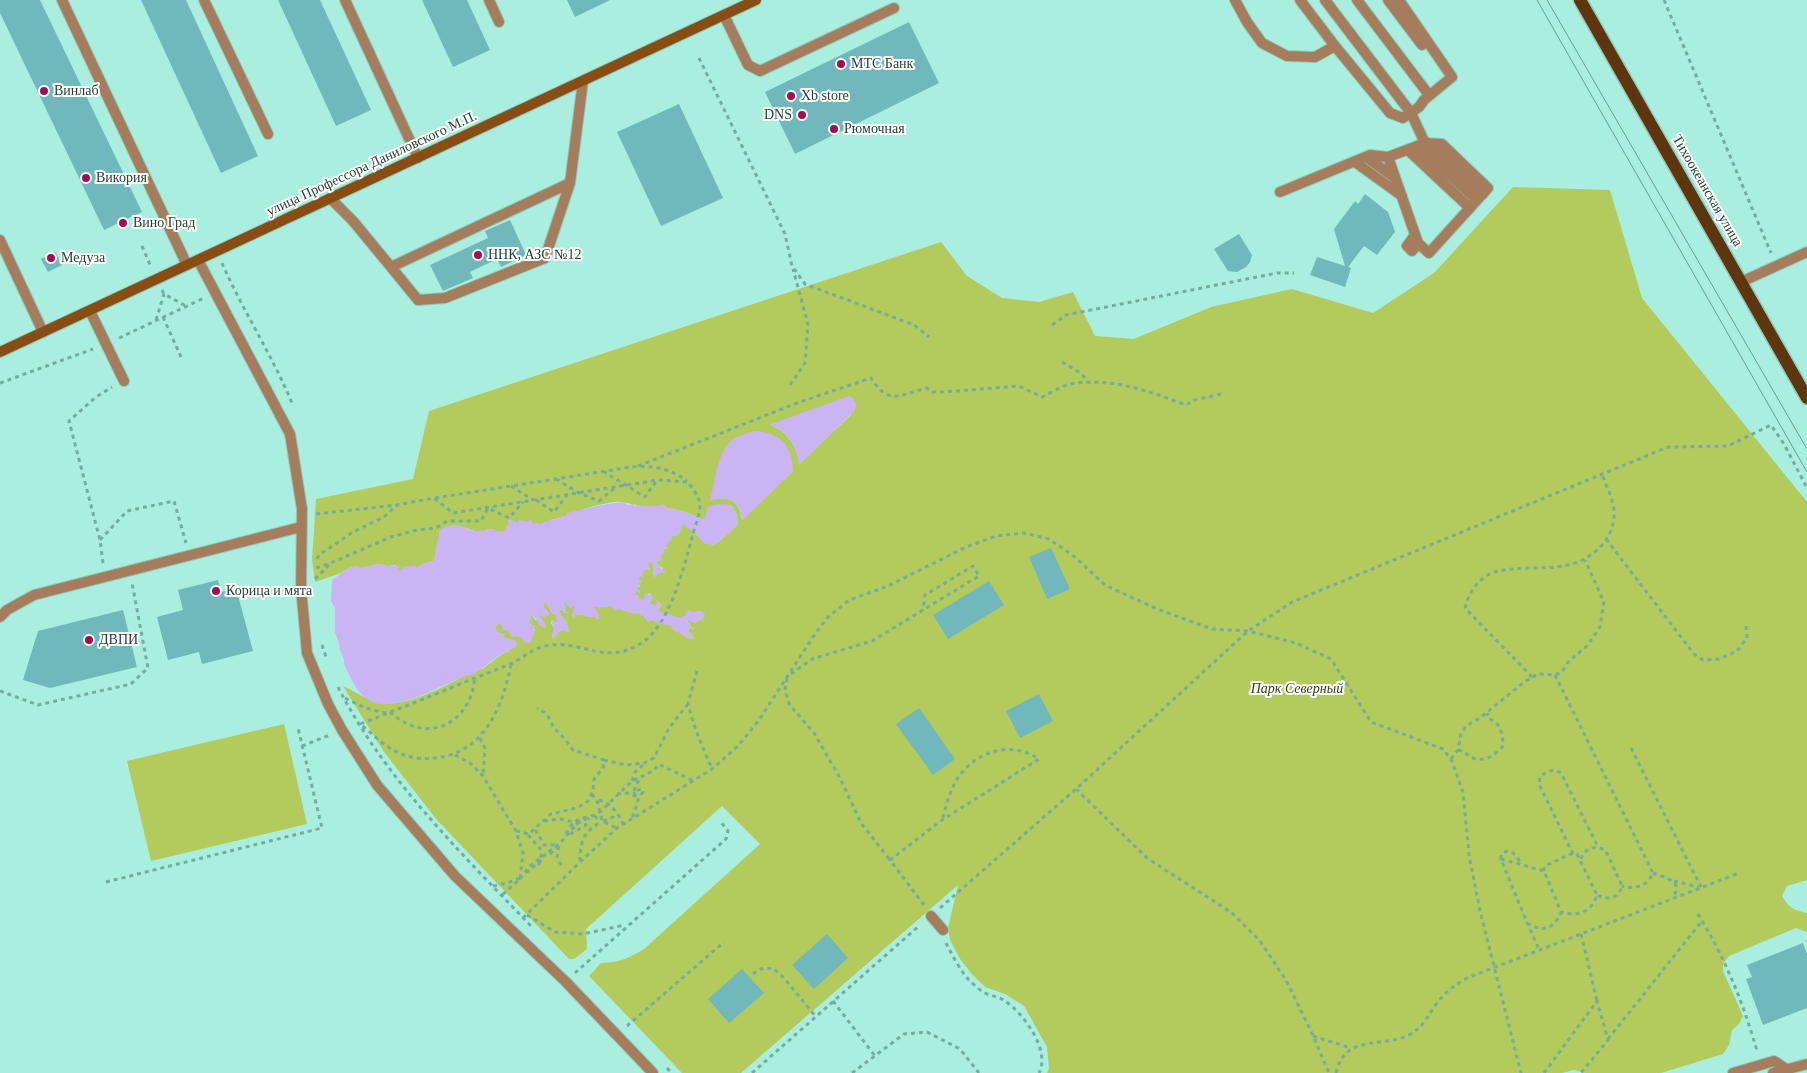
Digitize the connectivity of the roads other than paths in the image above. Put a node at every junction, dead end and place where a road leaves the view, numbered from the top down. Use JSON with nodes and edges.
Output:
{"nodes":[{"id":1,"x":62,"y":0,"type":"edge"},
{"id":2,"x":204,"y":0,"type":"edge"},
{"id":3,"x":345,"y":0,"type":"edge"},
{"id":4,"x":488,"y":0,"type":"edge"},
{"id":5,"x":756,"y":0,"type":"edge"},
{"id":6,"x":1236,"y":0,"type":"edge"},
{"id":7,"x":1300,"y":0,"type":"edge"},
{"id":8,"x":1325,"y":0,"type":"edge"},
{"id":9,"x":1357,"y":0,"type":"edge"},
{"id":10,"x":1388,"y":0,"type":"edge"},
{"id":11,"x":1399,"y":0,"type":"edge"},
{"id":12,"x":1580,"y":0,"type":"edge"},
{"id":13,"x":894,"y":8,"type":"dead end"},
{"id":14,"x":724,"y":15,"type":"junction"},
{"id":15,"x":499,"y":22,"type":"dead end"},
{"id":16,"x":1335,"y":46,"type":"junction"},
{"id":17,"x":1449,"y":80,"type":"junction"},
{"id":18,"x":583,"y":82,"type":"junction"},
{"id":19,"x":1429,"y":96,"type":"junction"},
{"id":20,"x":1411,"y":113,"type":"junction"},
{"id":21,"x":268,"y":134,"type":"dead end"},
{"id":22,"x":1420,"y":145,"type":"junction"},
{"id":23,"x":1366,"y":157,"type":"junction"},
{"id":24,"x":418,"y":158,"type":"junction"},
{"id":25,"x":1387,"y":159,"type":"junction"},
{"id":26,"x":1355,"y":162,"type":"junction"},
{"id":27,"x":1396,"y":178,"type":"junction"},
{"id":28,"x":570,"y":182,"type":"junction"},
{"id":29,"x":1280,"y":192,"type":"dead end"},
{"id":30,"x":1402,"y":196,"type":"junction"},
{"id":31,"x":330,"y":198,"type":"junction"},
{"id":32,"x":1477,"y":201,"type":"junction"},
{"id":33,"x":0,"y":240,"type":"edge"},
{"id":34,"x":1807,"y":252,"type":"edge"},
{"id":35,"x":198,"y":260,"type":"junction"},
{"id":36,"x":187,"y":265,"type":"junction"},
{"id":37,"x":391,"y":267,"type":"junction"},
{"id":38,"x":1741,"y":282,"type":"junction"},
{"id":39,"x":90,"y":311,"type":"junction"},
{"id":40,"x":43,"y":332,"type":"junction"},
{"id":41,"x":0,"y":352,"type":"edge"},
{"id":42,"x":124,"y":381,"type":"road end"},
{"id":43,"x":1807,"y":398,"type":"edge"},
{"id":44,"x":301,"y":527,"type":"junction"},
{"id":45,"x":0,"y":617,"type":"edge"},
{"id":46,"x":932,"y":916,"type":"road end"},
{"id":47,"x":942,"y":930,"type":"road end"},
{"id":48,"x":1807,"y":1064,"type":"edge"},
{"id":49,"x":1786,"y":1069,"type":"junction"},
{"id":50,"x":653,"y":1073,"type":"edge"},
{"id":51,"x":1733,"y":1073,"type":"edge"},
{"id":52,"x":1773,"y":1073,"type":"edge"}],
"edges":[{"from":1,"to":36,"type":"lane"},
{"from":2,"to":21,"type":"lane"},
{"from":3,"to":24,"type":"lane"},
{"from":4,"to":15,"type":"lane"},
{"from":5,"to":14,"type":"main road","name":"улица Профессора Даниловского М.П."},
{"from":6,"to":16,"type":"lane"},
{"from":7,"to":16,"type":"lane"},
{"from":8,"to":20,"type":"lane"},
{"from":9,"to":19,"type":"lane"},
{"from":10,"to":17,"type":"lane"},
{"from":11,"to":17,"type":"lane"},
{"from":12,"to":38,"type":"main road","name":"Тихоокеанская улица"},
{"from":13,"to":14,"type":"lane"},
{"from":14,"to":18,"type":"main road","name":"улица Профессора Даниловского М.П."},
{"from":16,"to":20,"type":"lane"},
{"from":17,"to":19,"type":"lane"},
{"from":18,"to":24,"type":"main road","name":"улица Профессора Даниловского М.П."},
{"from":18,"to":28,"type":"lane"},
{"from":19,"to":20,"type":"lane"},
{"from":20,"to":22,"type":"lane"},
{"from":22,"to":25,"type":"lane"},
{"from":22,"to":32,"type":"lane"},
{"from":22,"to":32,"type":"lane"},
{"from":23,"to":25,"type":"lane"},
{"from":23,"to":26,"type":"lane"},
{"from":23,"to":27,"type":"lane"},
{"from":24,"to":31,"type":"main road","name":"улица Профессора Даниловского М.П."},
{"from":25,"to":27,"type":"lane"},
{"from":26,"to":29,"type":"lane"},
{"from":26,"to":30,"type":"lane"},
{"from":27,"to":30,"type":"lane"},
{"from":28,"to":37,"type":"lane"},
{"from":28,"to":37,"type":"lane"},
{"from":30,"to":32,"type":"lane"},
{"from":31,"to":35,"type":"main road","name":"улица Профессора Даниловского М.П."},
{"from":31,"to":37,"type":"lane"},
{"from":33,"to":40,"type":"lane"},
{"from":34,"to":38,"type":"lane"},
{"from":35,"to":36,"type":"main road","name":"улица Профессора Даниловского М.П."},
{"from":35,"to":44,"type":"lane"},
{"from":36,"to":39,"type":"main road","name":"улица Профессора Даниловского М.П."},
{"from":38,"to":43,"type":"main road","name":"Тихоокеанская улица"},
{"from":39,"to":40,"type":"main road","name":"улица Профессора Даниловского М.П."},
{"from":39,"to":42,"type":"lane"},
{"from":40,"to":41,"type":"main road","name":"улица Профессора Даниловского М.П."},
{"from":44,"to":45,"type":"lane"},
{"from":44,"to":50,"type":"lane"},
{"from":46,"to":47,"type":"lane"},
{"from":48,"to":49,"type":"lane"},
{"from":49,"to":51,"type":"lane"},
{"from":49,"to":52,"type":"lane"}]}
